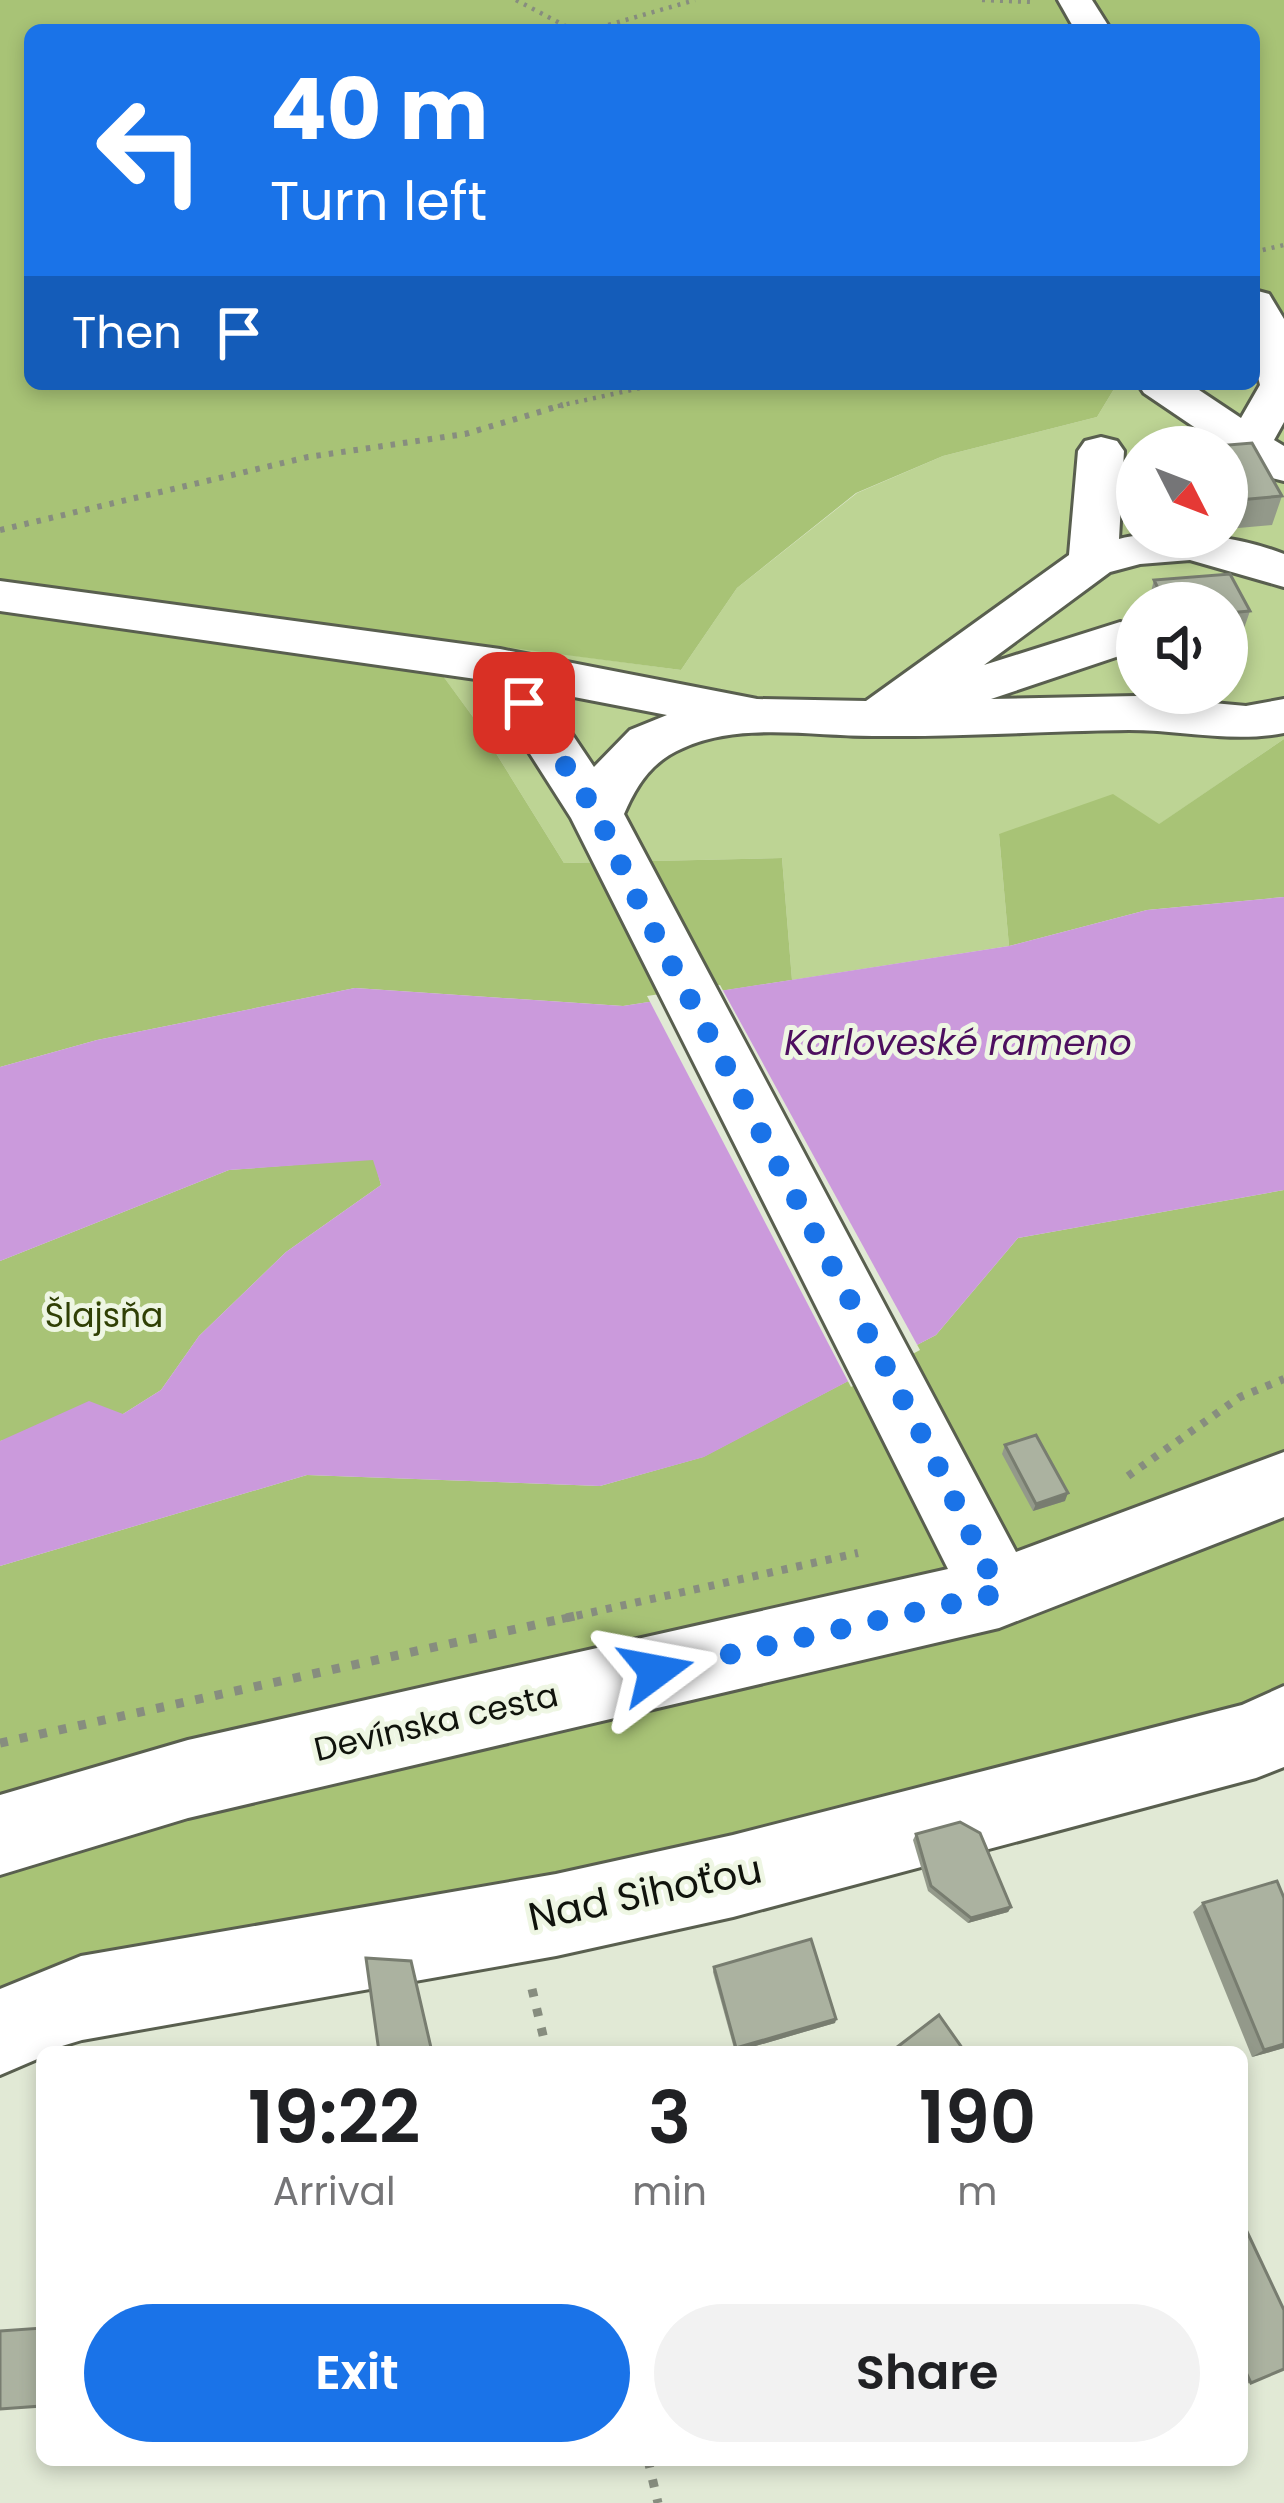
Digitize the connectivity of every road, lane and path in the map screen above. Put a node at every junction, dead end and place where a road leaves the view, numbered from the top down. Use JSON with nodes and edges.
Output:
{"nodes":[{"id":1,"x":516,"y":0,"type":"edge"},
{"id":2,"x":695,"y":0,"type":"edge"},
{"id":3,"x":562,"y":24,"type":"edge"},
{"id":4,"x":612,"y":24,"type":"edge"},
{"id":5,"x":1260,"y":314,"type":"edge"},
{"id":6,"x":631,"y":390,"type":"edge"},
{"id":7,"x":1169,"y":390,"type":"edge"},
{"id":8,"x":1101,"y":451,"type":"dead end"},
{"id":9,"x":1267,"y":455,"type":"edge"},
{"id":10,"x":0,"y":530,"type":"edge"},
{"id":11,"x":1284,"y":532,"type":"edge"},
{"id":12,"x":1248,"y":537,"type":"edge"},
{"id":13,"x":1116,"y":555,"type":"edge"},
{"id":14,"x":1248,"y":557,"type":"edge"},
{"id":15,"x":1093,"y":561,"type":"junction"},
{"id":16,"x":1284,"y":572,"type":"edge"},
{"id":17,"x":0,"y":596,"type":"edge"},
{"id":18,"x":1116,"y":639,"type":"edge"},
{"id":19,"x":500,"y":666,"type":"junction"},
{"id":20,"x":1271,"y":713,"type":"edge"},
{"id":21,"x":757,"y":716,"type":"junction"},
{"id":22,"x":877,"y":719,"type":"junction"},
{"id":23,"x":597,"y":814,"type":"junction"},
{"id":24,"x":1284,"y":1379,"type":"edge"},
{"id":25,"x":1118,"y":1484,"type":"dead end"},
{"id":26,"x":1284,"y":1484,"type":"edge"},
{"id":27,"x":863,"y":1552,"type":"dead end"},
{"id":28,"x":999,"y":1593,"type":"junction"},
{"id":29,"x":1284,"y":1724,"type":"edge"},
{"id":30,"x":0,"y":1743,"type":"edge"},
{"id":31,"x":0,"y":1834,"type":"edge"},
{"id":32,"x":0,"y":2032,"type":"edge"},
{"id":33,"x":649,"y":2466,"type":"edge"},
{"id":34,"x":658,"y":2503,"type":"edge"}],
"edges":[{"from":1,"to":3,"type":"path"},
{"from":2,"to":4,"type":"path"},
{"from":5,"to":9,"type":"street"},
{"from":6,"to":10,"type":"path"},
{"from":7,"to":9,"type":"street"},
{"from":8,"to":15,"type":"street"},
{"from":11,"to":12,"type":"street"},
{"from":13,"to":15,"type":"street"},
{"from":14,"to":16,"type":"street"},
{"from":15,"to":22,"type":"street"},
{"from":17,"to":19,"type":"street"},
{"from":18,"to":22,"type":"street"},
{"from":19,"to":21,"type":"street"},
{"from":19,"to":23,"type":"street"},
{"from":20,"to":22,"type":"street"},
{"from":21,"to":22,"type":"street"},
{"from":21,"to":23,"type":"street"},
{"from":23,"to":28,"type":"street"},
{"from":24,"to":25,"type":"path"},
{"from":26,"to":28,"type":"street","name":"Devínska cesta"},
{"from":27,"to":30,"type":"path"},
{"from":28,"to":31,"type":"street","name":"Devínska cesta"},
{"from":29,"to":32,"type":"street","name":"Nad Sihoťou"},
{"from":33,"to":34,"type":"path"}]}
